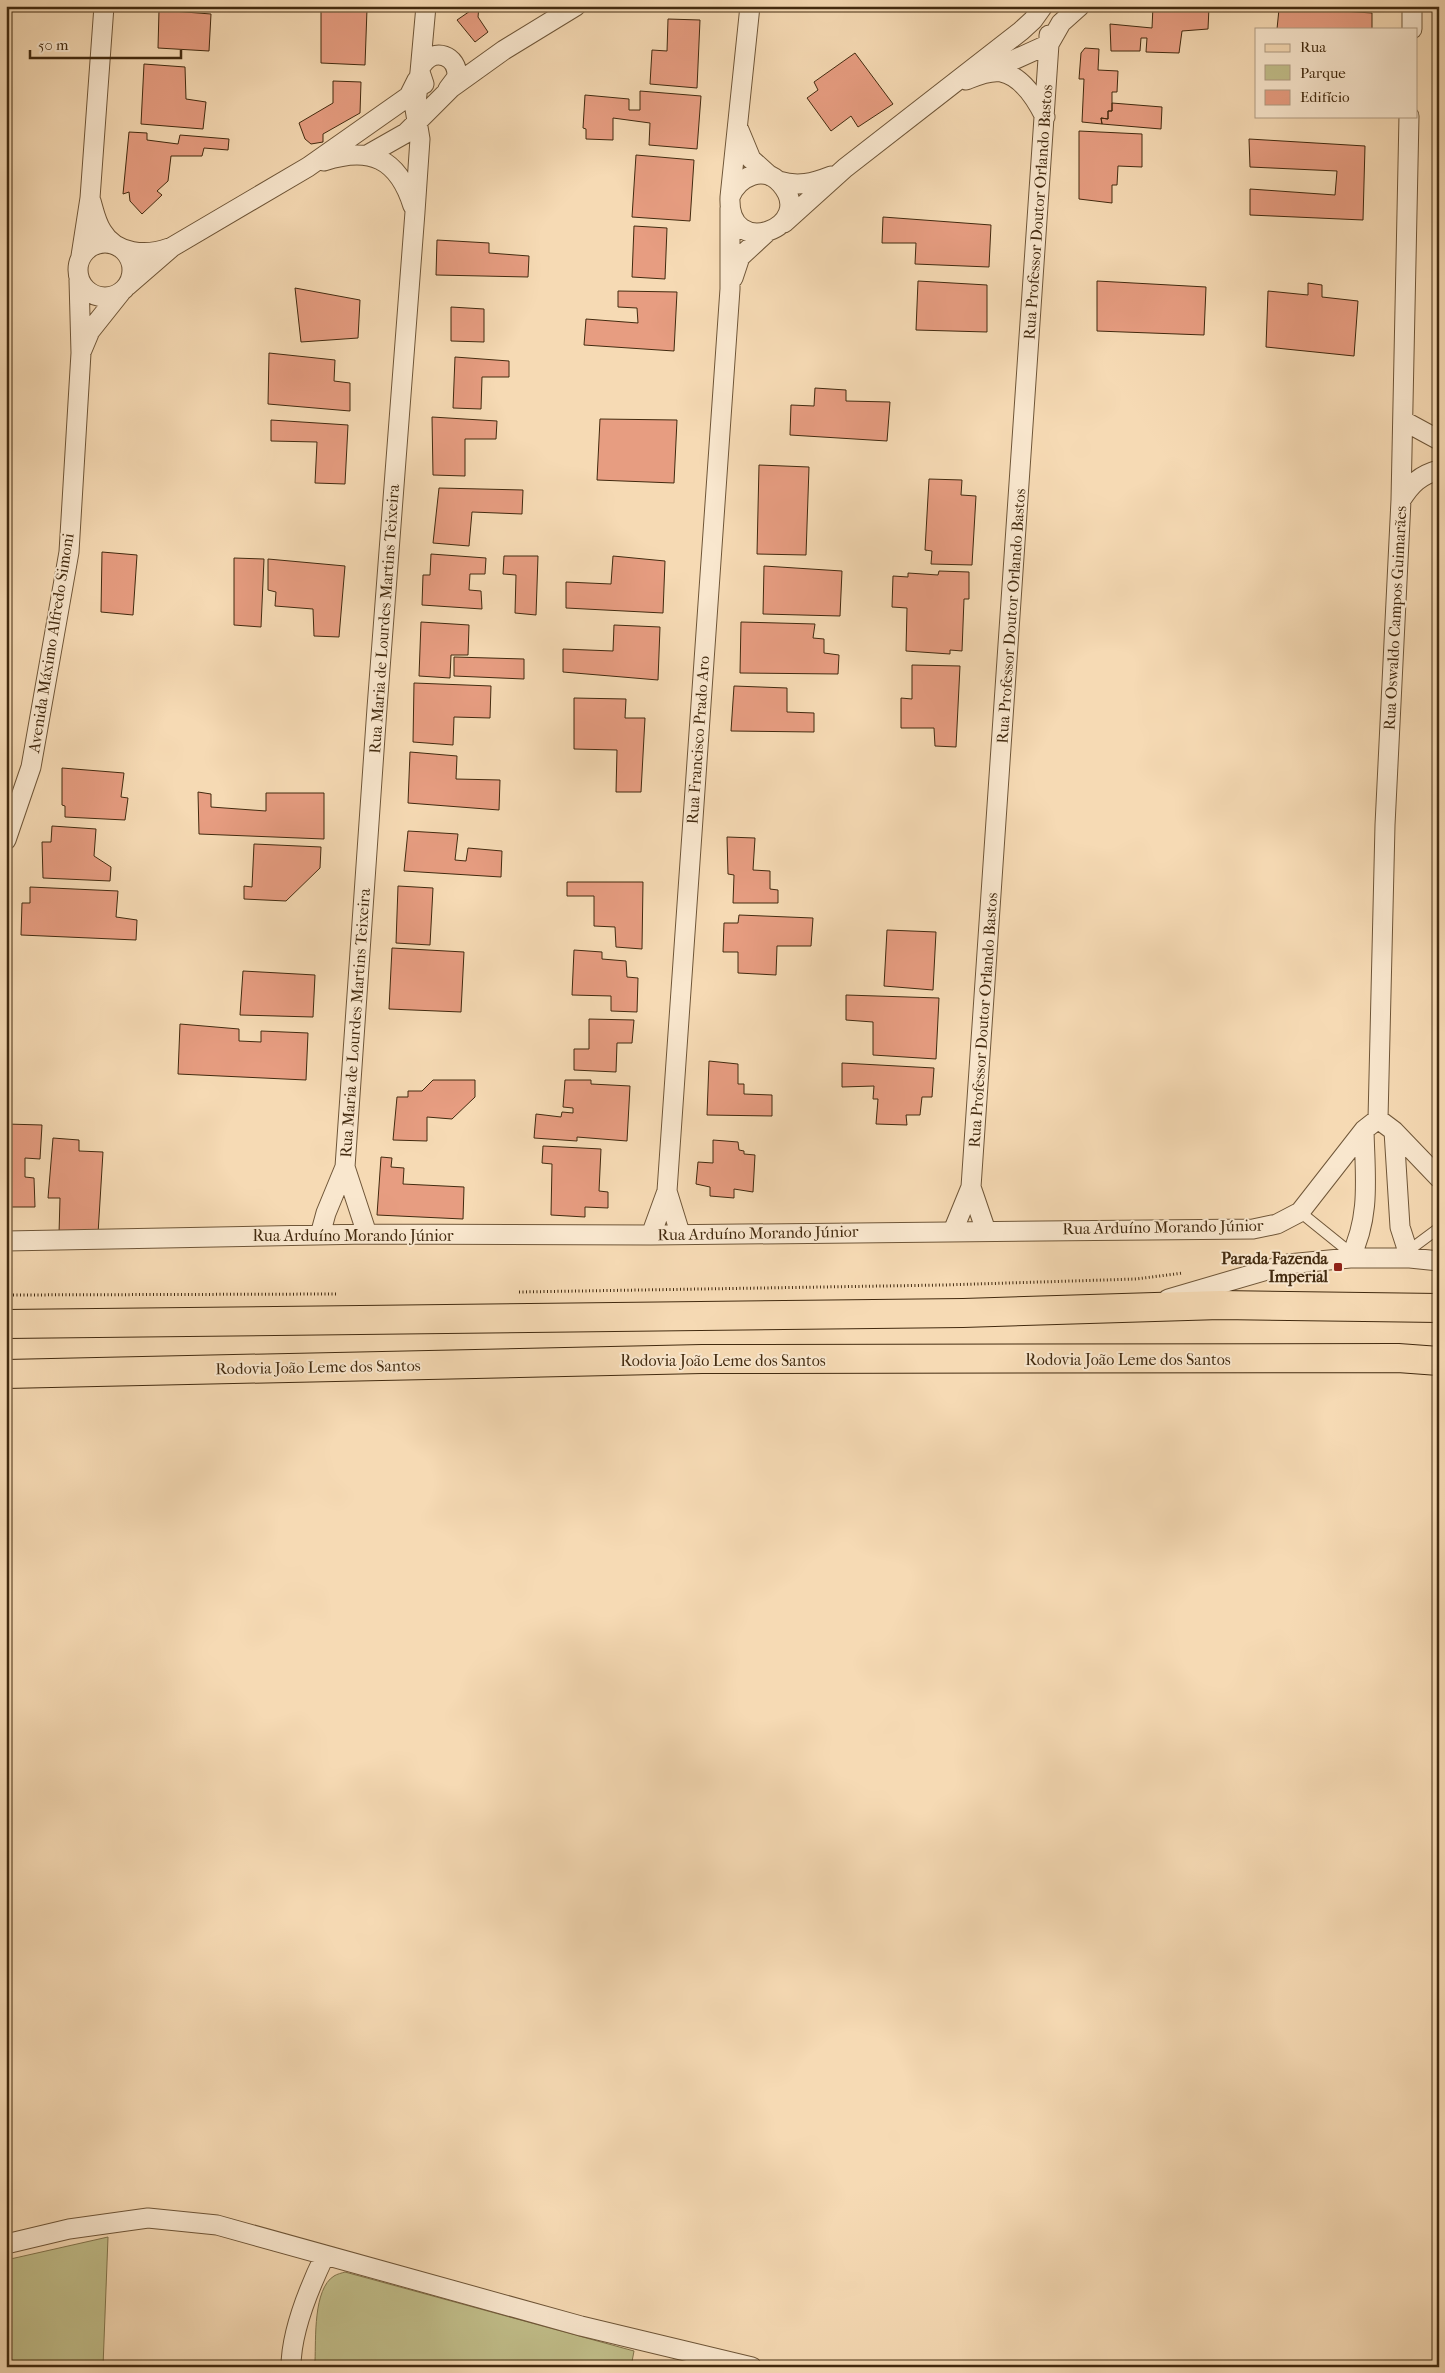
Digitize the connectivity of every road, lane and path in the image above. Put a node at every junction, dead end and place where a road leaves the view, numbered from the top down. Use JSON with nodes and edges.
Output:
{"nodes":[{"id":1,"x":104,"y":6,"type":"edge"},
{"id":2,"x":426,"y":6,"type":"edge"},
{"id":3,"x":576,"y":6,"type":"edge"},
{"id":4,"x":1043,"y":6,"type":"edge"},
{"id":5,"x":1050,"y":6,"type":"edge"},
{"id":6,"x":1080,"y":6,"type":"edge"},
{"id":7,"x":1412,"y":6,"type":"edge"},
{"id":8,"x":748,"y":11,"type":"edge"},
{"id":9,"x":1412,"y":28,"type":"edge"},
{"id":10,"x":1049,"y":44,"type":"junction"},
{"id":11,"x":504,"y":50,"type":"junction"},
{"id":12,"x":450,"y":58,"type":"junction"},
{"id":13,"x":421,"y":69,"type":"junction"},
{"id":14,"x":986,"y":73,"type":"junction"},
{"id":15,"x":953,"y":85,"type":"junction"},
{"id":16,"x":451,"y":88,"type":"junction"},
{"id":17,"x":1045,"y":116,"type":"junction"},
{"id":18,"x":1409,"y":118,"type":"edge"},
{"id":19,"x":738,"y":121,"type":"junction"},
{"id":20,"x":418,"y":122,"type":"junction"},
{"id":21,"x":369,"y":154,"type":"junction"},
{"id":22,"x":308,"y":167,"type":"junction"},
{"id":23,"x":845,"y":168,"type":"junction"},
{"id":24,"x":775,"y":178,"type":"junction"},
{"id":25,"x":90,"y":198,"type":"junction"},
{"id":26,"x":730,"y":202,"type":"junction"},
{"id":27,"x":415,"y":212,"type":"junction"},
{"id":28,"x":774,"y":229,"type":"junction"},
{"id":29,"x":119,"y":247,"type":"junction"},
{"id":30,"x":172,"y":247,"type":"junction"},
{"id":31,"x":81,"y":256,"type":"junction"},
{"id":32,"x":79,"y":280,"type":"junction"},
{"id":33,"x":124,"y":289,"type":"junction"},
{"id":34,"x":730,"y":289,"type":"junction"},
{"id":35,"x":81,"y":353,"type":"junction"},
{"id":36,"x":1404,"y":421,"type":"junction"},
{"id":37,"x":1439,"y":440,"type":"edge"},
{"id":38,"x":1439,"y":470,"type":"edge"},
{"id":39,"x":1401,"y":500,"type":"junction"},
{"id":40,"x":6,"y":840,"type":"edge"},
{"id":41,"x":1371,"y":1125,"type":"junction"},
{"id":42,"x":1394,"y":1131,"type":"junction"},
{"id":43,"x":346,"y":1167,"type":"junction"},
{"id":44,"x":1439,"y":1178,"type":"edge"},
{"id":45,"x":971,"y":1187,"type":"junction"},
{"id":46,"x":667,"y":1191,"type":"junction"},
{"id":47,"x":1300,"y":1212,"type":"junction"},
{"id":48,"x":1439,"y":1228,"type":"edge"},
{"id":49,"x":953,"y":1231,"type":"junction"},
{"id":50,"x":986,"y":1231,"type":"junction"},
{"id":51,"x":367,"y":1234,"type":"junction"},
{"id":52,"x":680,"y":1234,"type":"junction"},
{"id":53,"x":320,"y":1235,"type":"junction"},
{"id":54,"x":651,"y":1235,"type":"junction"},
{"id":55,"x":6,"y":1241,"type":"edge"},
{"id":56,"x":1409,"y":1254,"type":"junction"},
{"id":57,"x":1351,"y":1256,"type":"junction"},
{"id":58,"x":1439,"y":1262,"type":"edge"},
{"id":59,"x":1189,"y":1272,"type":"dead end"},
{"id":60,"x":516,"y":1292,"type":"dead end"},
{"id":61,"x":339,"y":1294,"type":"dead end"},
{"id":62,"x":6,"y":1295,"type":"edge"},
{"id":63,"x":1141,"y":1308,"type":"junction"},
{"id":64,"x":1439,"y":1308,"type":"edge"},
{"id":65,"x":6,"y":1324,"type":"edge"},
{"id":66,"x":1439,"y":1361,"type":"edge"},
{"id":67,"x":6,"y":1374,"type":"edge"},
{"id":68,"x":6,"y":2244,"type":"edge"},
{"id":69,"x":325,"y":2255,"type":"junction"},
{"id":70,"x":291,"y":2367,"type":"edge"},
{"id":71,"x":752,"y":2367,"type":"edge"}],
"edges":[{"from":1,"to":25,"type":"street"},
{"from":2,"to":12,"type":"street","name":"Rua Maria de Lourdes Martins Teixeira"},
{"from":2,"to":13,"type":"street","name":"Rua Maria de Lourdes Martins Teixeira"},
{"from":3,"to":11,"type":"street"},
{"from":4,"to":15,"type":"street"},
{"from":5,"to":10,"type":"street","name":"Rua Professor Doutor Orlando Bastos"},
{"from":6,"to":10,"type":"street","name":"Rua Professor Doutor Orlando Bastos"},
{"from":7,"to":9,"type":"street"},
{"from":8,"to":19,"type":"street","name":"Rua Francisco Prado Aro"},
{"from":10,"to":14,"type":"street"},
{"from":10,"to":17,"type":"street","name":"Rua Professor Doutor Orlando Bastos"},
{"from":11,"to":12,"type":"street"},
{"from":11,"to":16,"type":"street"},
{"from":12,"to":13,"type":"street"},
{"from":12,"to":16,"type":"street"},
{"from":13,"to":16,"type":"street"},
{"from":13,"to":20,"type":"street","name":"Rua Maria de Lourdes Martins Teixeira"},
{"from":13,"to":22,"type":"street"},
{"from":14,"to":15,"type":"street"},
{"from":14,"to":17,"type":"street"},
{"from":15,"to":23,"type":"street"},
{"from":16,"to":20,"type":"street"},
{"from":17,"to":45,"type":"street","name":"Rua Professor Doutor Orlando Bastos"},
{"from":18,"to":36,"type":"street","name":"Rua Oswaldo Campos Guimarães"},
{"from":19,"to":24,"type":"street","name":"Rua Francisco Prado Aro"},
{"from":19,"to":26,"type":"street","name":"Rua Francisco Prado Aro"},
{"from":20,"to":21,"type":"street"},
{"from":20,"to":27,"type":"street","name":"Rua Maria de Lourdes Martins Teixeira"},
{"from":21,"to":22,"type":"street"},
{"from":21,"to":27,"type":"street"},
{"from":22,"to":30,"type":"street"},
{"from":23,"to":24,"type":"street"},
{"from":23,"to":28,"type":"street","name":"Rua Francisco Prado Aro"},
{"from":24,"to":26,"type":"street"},
{"from":24,"to":28,"type":"street"},
{"from":25,"to":29,"type":"street"},
{"from":25,"to":31,"type":"street"},
{"from":26,"to":28,"type":"street"},
{"from":26,"to":34,"type":"street","name":"Rua Francisco Prado Aro"},
{"from":27,"to":43,"type":"street","name":"Rua Maria de Lourdes Martins Teixeira"},
{"from":28,"to":34,"type":"street","name":"Rua Francisco Prado Aro"},
{"from":29,"to":30,"type":"street"},
{"from":29,"to":31,"type":"street"},
{"from":29,"to":33,"type":"street"},
{"from":30,"to":33,"type":"street","name":"Avenida Máximo Alfredo Simoni"},
{"from":31,"to":32,"type":"street"},
{"from":32,"to":33,"type":"street"},
{"from":32,"to":35,"type":"street","name":"Avenida Máximo Alfredo Simoni"},
{"from":33,"to":35,"type":"street","name":"Avenida Máximo Alfredo Simoni"},
{"from":34,"to":46,"type":"street","name":"Rua Francisco Prado Aro"},
{"from":35,"to":40,"type":"street","name":"Avenida Máximo Alfredo Simoni"},
{"from":36,"to":37,"type":"street"},
{"from":36,"to":39,"type":"street","name":"Rua Oswaldo Campos Guimarães"},
{"from":38,"to":39,"type":"street"},
{"from":39,"to":41,"type":"street","name":"Rua Oswaldo Campos Guimarães"},
{"from":41,"to":42,"type":"street"},
{"from":41,"to":47,"type":"street","name":"Rua Arduíno Morando Júnior"},
{"from":41,"to":57,"type":"street","name":"Rua Oswaldo Campos Guimarães"},
{"from":42,"to":44,"type":"street"},
{"from":42,"to":56,"type":"street"},
{"from":43,"to":51,"type":"street","name":"Rua Maria de Lourdes Martins Teixeira"},
{"from":43,"to":53,"type":"street","name":"Rua Maria de Lourdes Martins Teixeira"},
{"from":45,"to":49,"type":"street","name":"Rua Professor Doutor Orlando Bastos"},
{"from":45,"to":50,"type":"street","name":"Rua Professor Doutor Orlando Bastos"},
{"from":46,"to":52,"type":"street","name":"Rua Francisco Prado Aro"},
{"from":46,"to":54,"type":"street","name":"Rua Francisco Prado Aro"},
{"from":47,"to":50,"type":"street","name":"Rua Arduíno Morando Júnior"},
{"from":47,"to":57,"type":"lane"},
{"from":48,"to":56,"type":"lane"},
{"from":49,"to":50,"type":"street","name":"Rua Arduíno Morando Júnior"},
{"from":49,"to":52,"type":"street","name":"Rua Arduíno Morando Júnior"},
{"from":51,"to":53,"type":"street","name":"Rua Arduíno Morando Júnior"},
{"from":51,"to":54,"type":"street","name":"Rua Arduíno Morando Júnior"},
{"from":52,"to":54,"type":"street","name":"Rua Arduíno Morando Júnior"},
{"from":53,"to":55,"type":"street","name":"Rua Arduíno Morando Júnior"},
{"from":56,"to":57,"type":"street"},
{"from":56,"to":58,"type":"street"},
{"from":57,"to":63,"type":"street"},
{"from":59,"to":60,"type":"path"},
{"from":61,"to":62,"type":"path"},
{"from":63,"to":64,"type":"main road"},
{"from":63,"to":65,"type":"main road"},
{"from":66,"to":67,"type":"main road","name":"Rodovia João Leme dos Santos"},
{"from":68,"to":69,"type":"street"},
{"from":69,"to":70,"type":"street"},
{"from":69,"to":71,"type":"street"}]}
